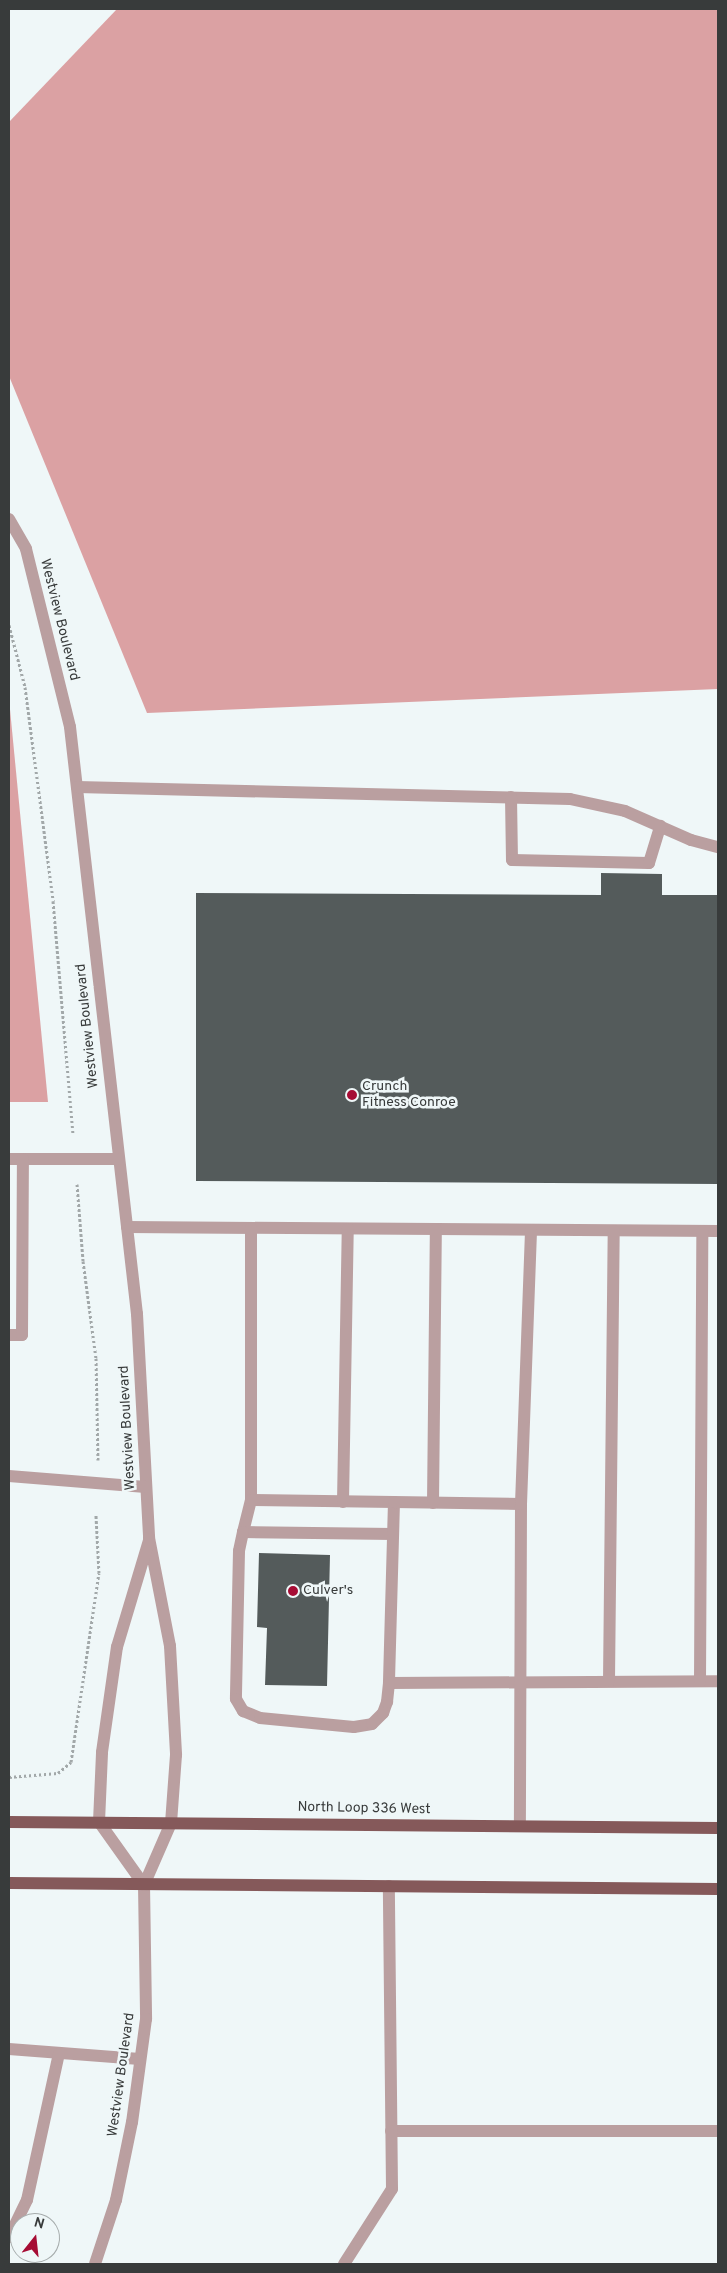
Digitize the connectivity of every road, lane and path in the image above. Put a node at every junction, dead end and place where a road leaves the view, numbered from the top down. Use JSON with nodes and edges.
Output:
{"nodes":[{"id":1,"x":9,"y":519,"type":"edge"},
{"id":2,"x":9,"y":625,"type":"edge"},
{"id":3,"x":77,"y":787,"type":"junction"},
{"id":4,"x":511,"y":797,"type":"junction"},
{"id":5,"x":660,"y":826,"type":"junction"},
{"id":6,"x":718,"y":847,"type":"edge"},
{"id":7,"x":73,"y":1145,"type":"dead end"},
{"id":8,"x":9,"y":1159,"type":"edge"},
{"id":9,"x":23,"y":1159,"type":"junction"},
{"id":10,"x":118,"y":1159,"type":"junction"},
{"id":11,"x":77,"y":1184,"type":"dead end"},
{"id":12,"x":127,"y":1227,"type":"junction"},
{"id":13,"x":251,"y":1228,"type":"junction"},
{"id":14,"x":348,"y":1228,"type":"junction"},
{"id":15,"x":436,"y":1230,"type":"junction"},
{"id":16,"x":531,"y":1230,"type":"junction"},
{"id":17,"x":614,"y":1231,"type":"junction"},
{"id":18,"x":702,"y":1231,"type":"junction"},
{"id":19,"x":718,"y":1231,"type":"edge"},
{"id":20,"x":9,"y":1335,"type":"edge"},
{"id":21,"x":98,"y":1463,"type":"dead end"},
{"id":22,"x":9,"y":1476,"type":"edge"},
{"id":23,"x":146,"y":1487,"type":"junction"},
{"id":24,"x":251,"y":1500,"type":"junction"},
{"id":25,"x":343,"y":1502,"type":"junction"},
{"id":26,"x":394,"y":1502,"type":"junction"},
{"id":27,"x":433,"y":1503,"type":"junction"},
{"id":28,"x":521,"y":1504,"type":"junction"},
{"id":29,"x":96,"y":1515,"type":"dead end"},
{"id":30,"x":243,"y":1532,"type":"junction"},
{"id":31,"x":393,"y":1534,"type":"junction"},
{"id":32,"x":149,"y":1538,"type":"junction"},
{"id":33,"x":519,"y":1681,"type":"junction"},
{"id":34,"x":608,"y":1681,"type":"junction"},
{"id":35,"x":700,"y":1681,"type":"junction"},
{"id":36,"x":718,"y":1681,"type":"edge"},
{"id":37,"x":389,"y":1683,"type":"junction"},
{"id":38,"x":9,"y":1777,"type":"edge"},
{"id":39,"x":9,"y":1822,"type":"edge"},
{"id":40,"x":99,"y":1822,"type":"junction"},
{"id":41,"x":171,"y":1822,"type":"junction"},
{"id":42,"x":520,"y":1826,"type":"junction"},
{"id":43,"x":718,"y":1828,"type":"edge"},
{"id":44,"x":9,"y":1883,"type":"edge"},
{"id":45,"x":144,"y":1885,"type":"junction"},
{"id":46,"x":389,"y":1886,"type":"junction"},
{"id":47,"x":718,"y":1889,"type":"edge"},
{"id":48,"x":9,"y":2049,"type":"edge"},
{"id":49,"x":59,"y":2053,"type":"junction"},
{"id":50,"x":140,"y":2059,"type":"junction"},
{"id":51,"x":391,"y":2131,"type":"junction"},
{"id":52,"x":718,"y":2131,"type":"edge"},
{"id":53,"x":9,"y":2237,"type":"edge"},
{"id":54,"x":95,"y":2264,"type":"edge"},
{"id":55,"x":344,"y":2264,"type":"edge"}],
"edges":[{"from":1,"to":3,"type":"street","name":"Westview Boulevard"},
{"from":2,"to":7,"type":"path"},
{"from":3,"to":4,"type":"street"},
{"from":3,"to":10,"type":"street","name":"Westview Boulevard"},
{"from":4,"to":5,"type":"street"},
{"from":4,"to":5,"type":"street"},
{"from":5,"to":6,"type":"street"},
{"from":8,"to":9,"type":"street"},
{"from":9,"to":10,"type":"street"},
{"from":9,"to":20,"type":"street"},
{"from":10,"to":12,"type":"street","name":"Westview Boulevard"},
{"from":11,"to":21,"type":"path"},
{"from":12,"to":13,"type":"street"},
{"from":12,"to":23,"type":"street","name":"Westview Boulevard"},
{"from":13,"to":14,"type":"street"},
{"from":13,"to":24,"type":"street"},
{"from":14,"to":15,"type":"street"},
{"from":14,"to":25,"type":"street"},
{"from":15,"to":16,"type":"street"},
{"from":15,"to":27,"type":"street"},
{"from":16,"to":17,"type":"street"},
{"from":16,"to":28,"type":"street"},
{"from":17,"to":18,"type":"street"},
{"from":17,"to":34,"type":"street"},
{"from":18,"to":19,"type":"street"},
{"from":18,"to":35,"type":"street"},
{"from":22,"to":23,"type":"street"},
{"from":23,"to":32,"type":"street","name":"Westview Boulevard"},
{"from":24,"to":25,"type":"street"},
{"from":24,"to":30,"type":"street"},
{"from":25,"to":26,"type":"street"},
{"from":26,"to":27,"type":"street"},
{"from":26,"to":31,"type":"street"},
{"from":27,"to":28,"type":"street"},
{"from":28,"to":33,"type":"street"},
{"from":29,"to":38,"type":"path"},
{"from":30,"to":31,"type":"street"},
{"from":30,"to":37,"type":"street"},
{"from":31,"to":37,"type":"street"},
{"from":32,"to":40,"type":"street","name":"Westview Boulevard"},
{"from":32,"to":41,"type":"street","name":"Westview Boulevard"},
{"from":33,"to":34,"type":"street"},
{"from":33,"to":37,"type":"street"},
{"from":33,"to":42,"type":"street"},
{"from":34,"to":35,"type":"street"},
{"from":35,"to":36,"type":"street"},
{"from":39,"to":40,"type":"main road","name":"North Loop 336 West"},
{"from":40,"to":41,"type":"main road","name":"North Loop 336 West"},
{"from":40,"to":45,"type":"street"},
{"from":41,"to":42,"type":"main road","name":"North Loop 336 West"},
{"from":41,"to":45,"type":"street","name":"Westview Boulevard"},
{"from":42,"to":43,"type":"main road","name":"North Loop 336 West"},
{"from":44,"to":45,"type":"main road"},
{"from":45,"to":46,"type":"main road"},
{"from":45,"to":50,"type":"street","name":"Westview Boulevard"},
{"from":46,"to":47,"type":"main road"},
{"from":46,"to":51,"type":"street"},
{"from":48,"to":49,"type":"street"},
{"from":49,"to":50,"type":"street"},
{"from":49,"to":53,"type":"street"},
{"from":50,"to":54,"type":"street","name":"Westview Boulevard"},
{"from":51,"to":52,"type":"street"},
{"from":51,"to":55,"type":"street"}]}
